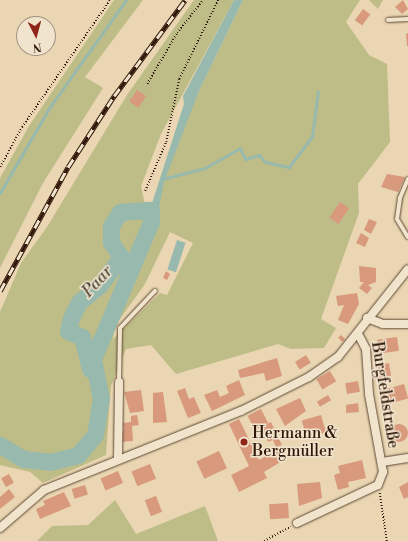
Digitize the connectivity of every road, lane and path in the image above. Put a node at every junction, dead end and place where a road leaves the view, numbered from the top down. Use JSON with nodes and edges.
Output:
{"nodes":[{"id":1,"x":110,"y":0,"type":"edge"},
{"id":2,"x":203,"y":0,"type":"edge"},
{"id":3,"x":218,"y":0,"type":"edge"},
{"id":4,"x":408,"y":19,"type":"edge"},
{"id":5,"x":388,"y":20,"type":"dead end"},
{"id":6,"x":147,"y":84,"type":"dead end"},
{"id":7,"x":0,"y":167,"type":"edge"},
{"id":8,"x":408,"y":179,"type":"edge"},
{"id":9,"x":145,"y":190,"type":"dead end"},
{"id":10,"x":408,"y":237,"type":"edge"},
{"id":11,"x":408,"y":269,"type":"edge"},
{"id":12,"x":155,"y":291,"type":"dead end"},
{"id":13,"x":368,"y":318,"type":"junction"},
{"id":14,"x":408,"y":324,"type":"edge"},
{"id":15,"x":358,"y":334,"type":"junction"},
{"id":16,"x":119,"y":382,"type":"joint"},
{"id":17,"x":118,"y":458,"type":"junction"},
{"id":18,"x":408,"y":458,"type":"edge"},
{"id":19,"x":382,"y":462,"type":"junction"},
{"id":20,"x":378,"y":485,"type":"junction"},
{"id":21,"x":297,"y":523,"type":"joint"},
{"id":22,"x":0,"y":528,"type":"edge"},
{"id":23,"x":264,"y":541,"type":"edge"},
{"id":24,"x":387,"y":541,"type":"edge"}],
"edges":[{"from":1,"to":7,"type":"path"},
{"from":2,"to":6,"type":"path"},
{"from":3,"to":9,"type":"path"},
{"from":4,"to":5,"type":"lane"},
{"from":8,"to":10,"type":"lane"},
{"from":11,"to":13,"type":"street"},
{"from":12,"to":16,"type":"lane"},
{"from":13,"to":14,"type":"street"},
{"from":13,"to":15,"type":"street"},
{"from":15,"to":17,"type":"street"},
{"from":15,"to":19,"type":"street","name":"Burgfeldstraße"},
{"from":16,"to":17,"type":"street"},
{"from":17,"to":22,"type":"street"},
{"from":18,"to":19,"type":"street","name":"Burgfeldstraße"},
{"from":19,"to":20,"type":"street","name":"Burgfeldstraße"},
{"from":20,"to":21,"type":"street"},
{"from":20,"to":24,"type":"path"},
{"from":21,"to":23,"type":"path"}]}
